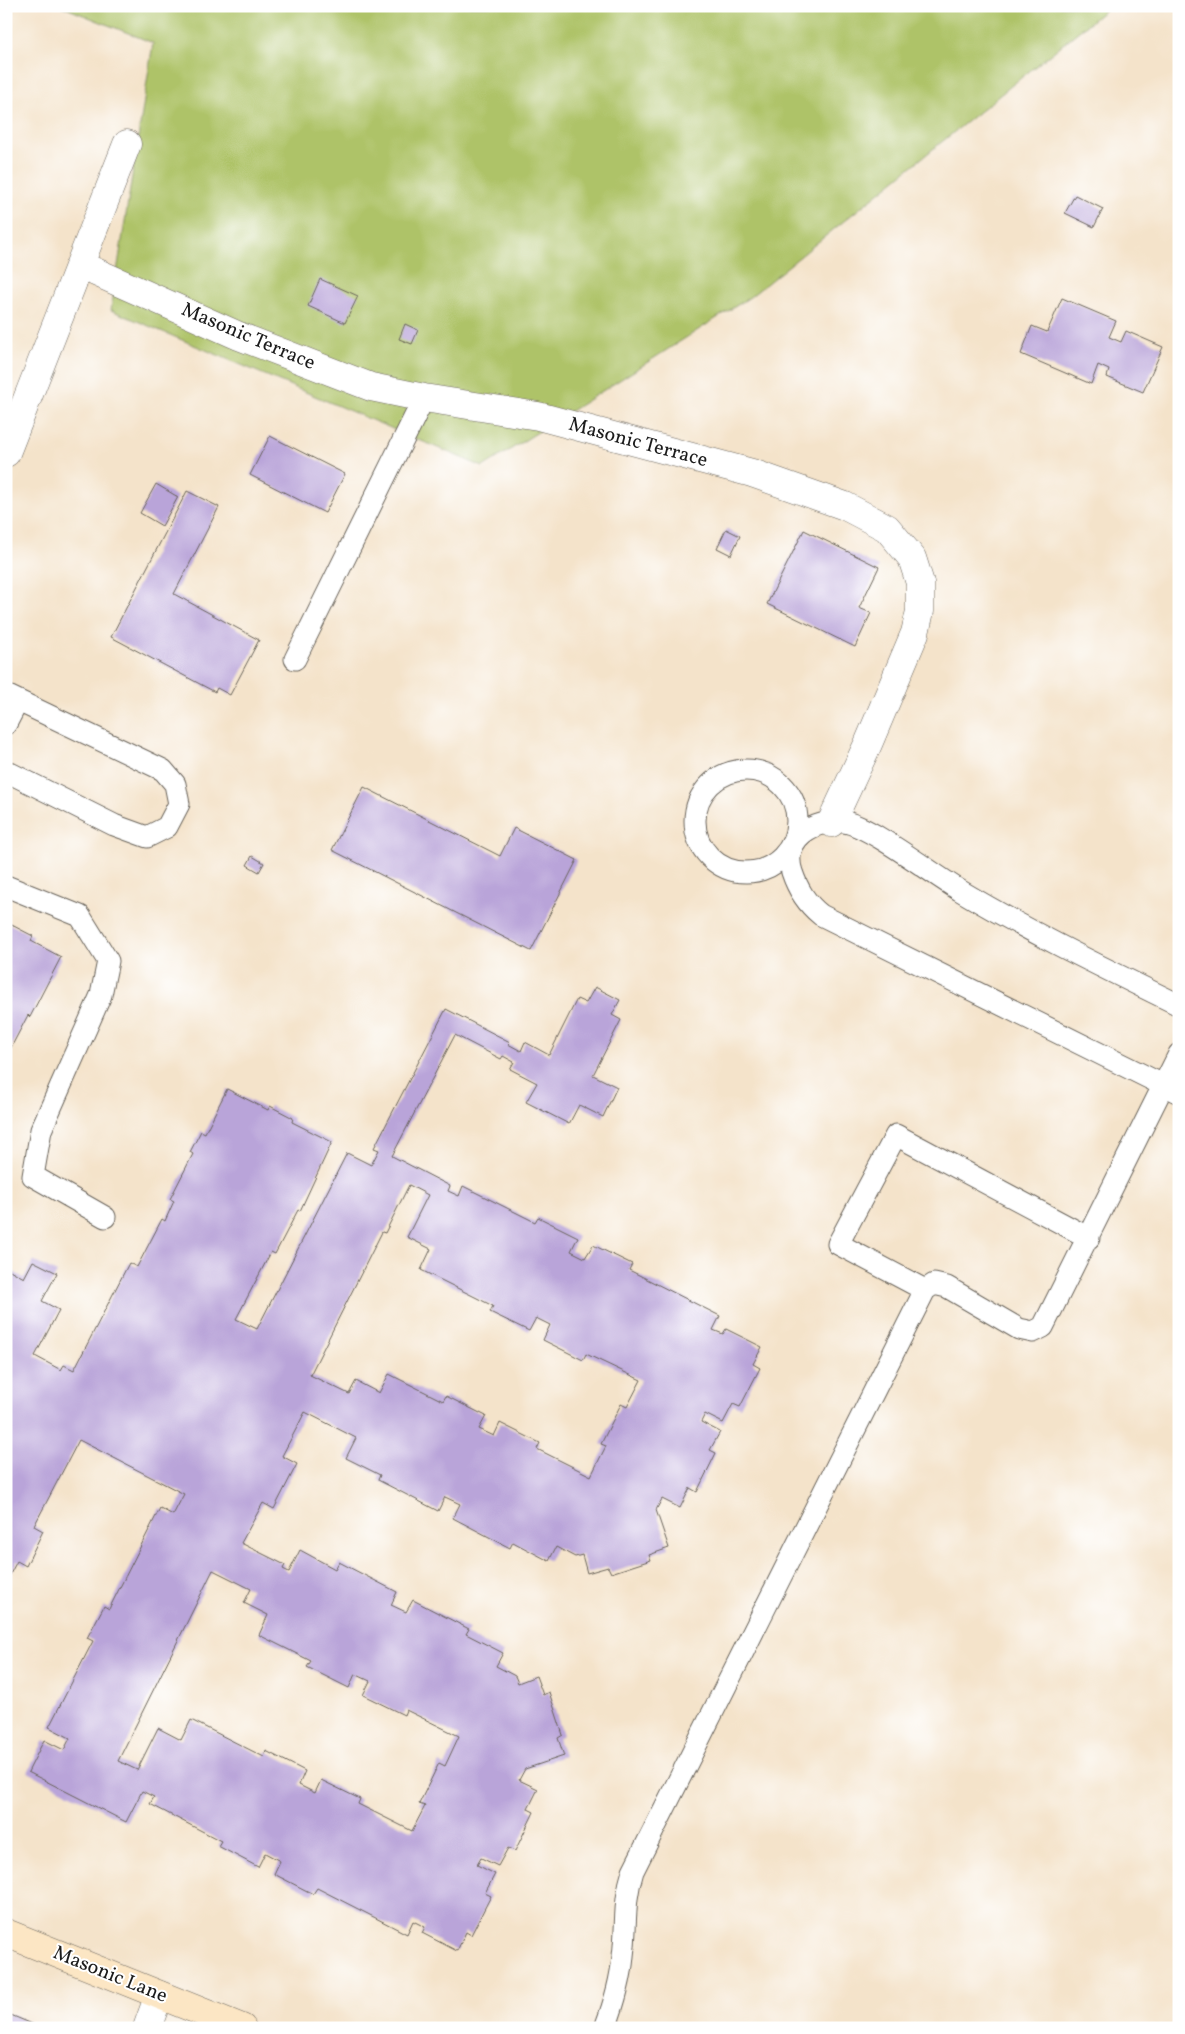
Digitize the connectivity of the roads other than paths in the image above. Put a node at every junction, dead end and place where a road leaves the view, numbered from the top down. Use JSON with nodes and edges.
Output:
{"nodes":[{"id":1,"x":127,"y":144,"type":"dead end"},
{"id":2,"x":80,"y":265,"type":"junction"},
{"id":3,"x":424,"y":398,"type":"junction"},
{"id":4,"x":6,"y":454,"type":"edge"},
{"id":5,"x":295,"y":659,"type":"dead end"},
{"id":6,"x":12,"y":698,"type":"edge"},
{"id":7,"x":6,"y":724,"type":"edge"},
{"id":8,"x":6,"y":771,"type":"edge"},
{"id":9,"x":831,"y":823,"type":"junction"},
{"id":10,"x":792,"y":844,"type":"junction"},
{"id":11,"x":6,"y":886,"type":"edge"},
{"id":12,"x":1179,"y":1005,"type":"edge"},
{"id":13,"x":1179,"y":1054,"type":"edge"},
{"id":14,"x":1172,"y":1089,"type":"edge"},
{"id":15,"x":105,"y":1218,"type":"dead end"},
{"id":16,"x":1088,"y":1238,"type":"junction"},
{"id":17,"x":926,"y":1290,"type":"junction"},
{"id":18,"x":6,"y":1933,"type":"edge"},
{"id":19,"x":159,"y":1995,"type":"junction"},
{"id":20,"x":147,"y":2028,"type":"edge"},
{"id":21,"x":242,"y":2028,"type":"edge"},
{"id":22,"x":605,"y":2028,"type":"edge"}],
"edges":[{"from":1,"to":2,"type":"street"},
{"from":2,"to":3,"type":"street","name":"Masonic Terrace"},
{"from":2,"to":4,"type":"street"},
{"from":3,"to":5,"type":"lane"},
{"from":3,"to":9,"type":"street","name":"Masonic Terrace"},
{"from":6,"to":7,"type":"lane"},
{"from":6,"to":8,"type":"lane"},
{"from":9,"to":10,"type":"lane"},
{"from":9,"to":12,"type":"lane"},
{"from":10,"to":10,"type":"lane"},
{"from":10,"to":14,"type":"lane"},
{"from":11,"to":15,"type":"lane"},
{"from":13,"to":14,"type":"lane"},
{"from":14,"to":16,"type":"lane"},
{"from":16,"to":17,"type":"lane"},
{"from":16,"to":17,"type":"lane"},
{"from":17,"to":22,"type":"lane"},
{"from":18,"to":19,"type":"main road","name":"Masonic Lane"},
{"from":19,"to":20,"type":"street"},
{"from":19,"to":21,"type":"main road","name":"Masonic Lane"}]}
